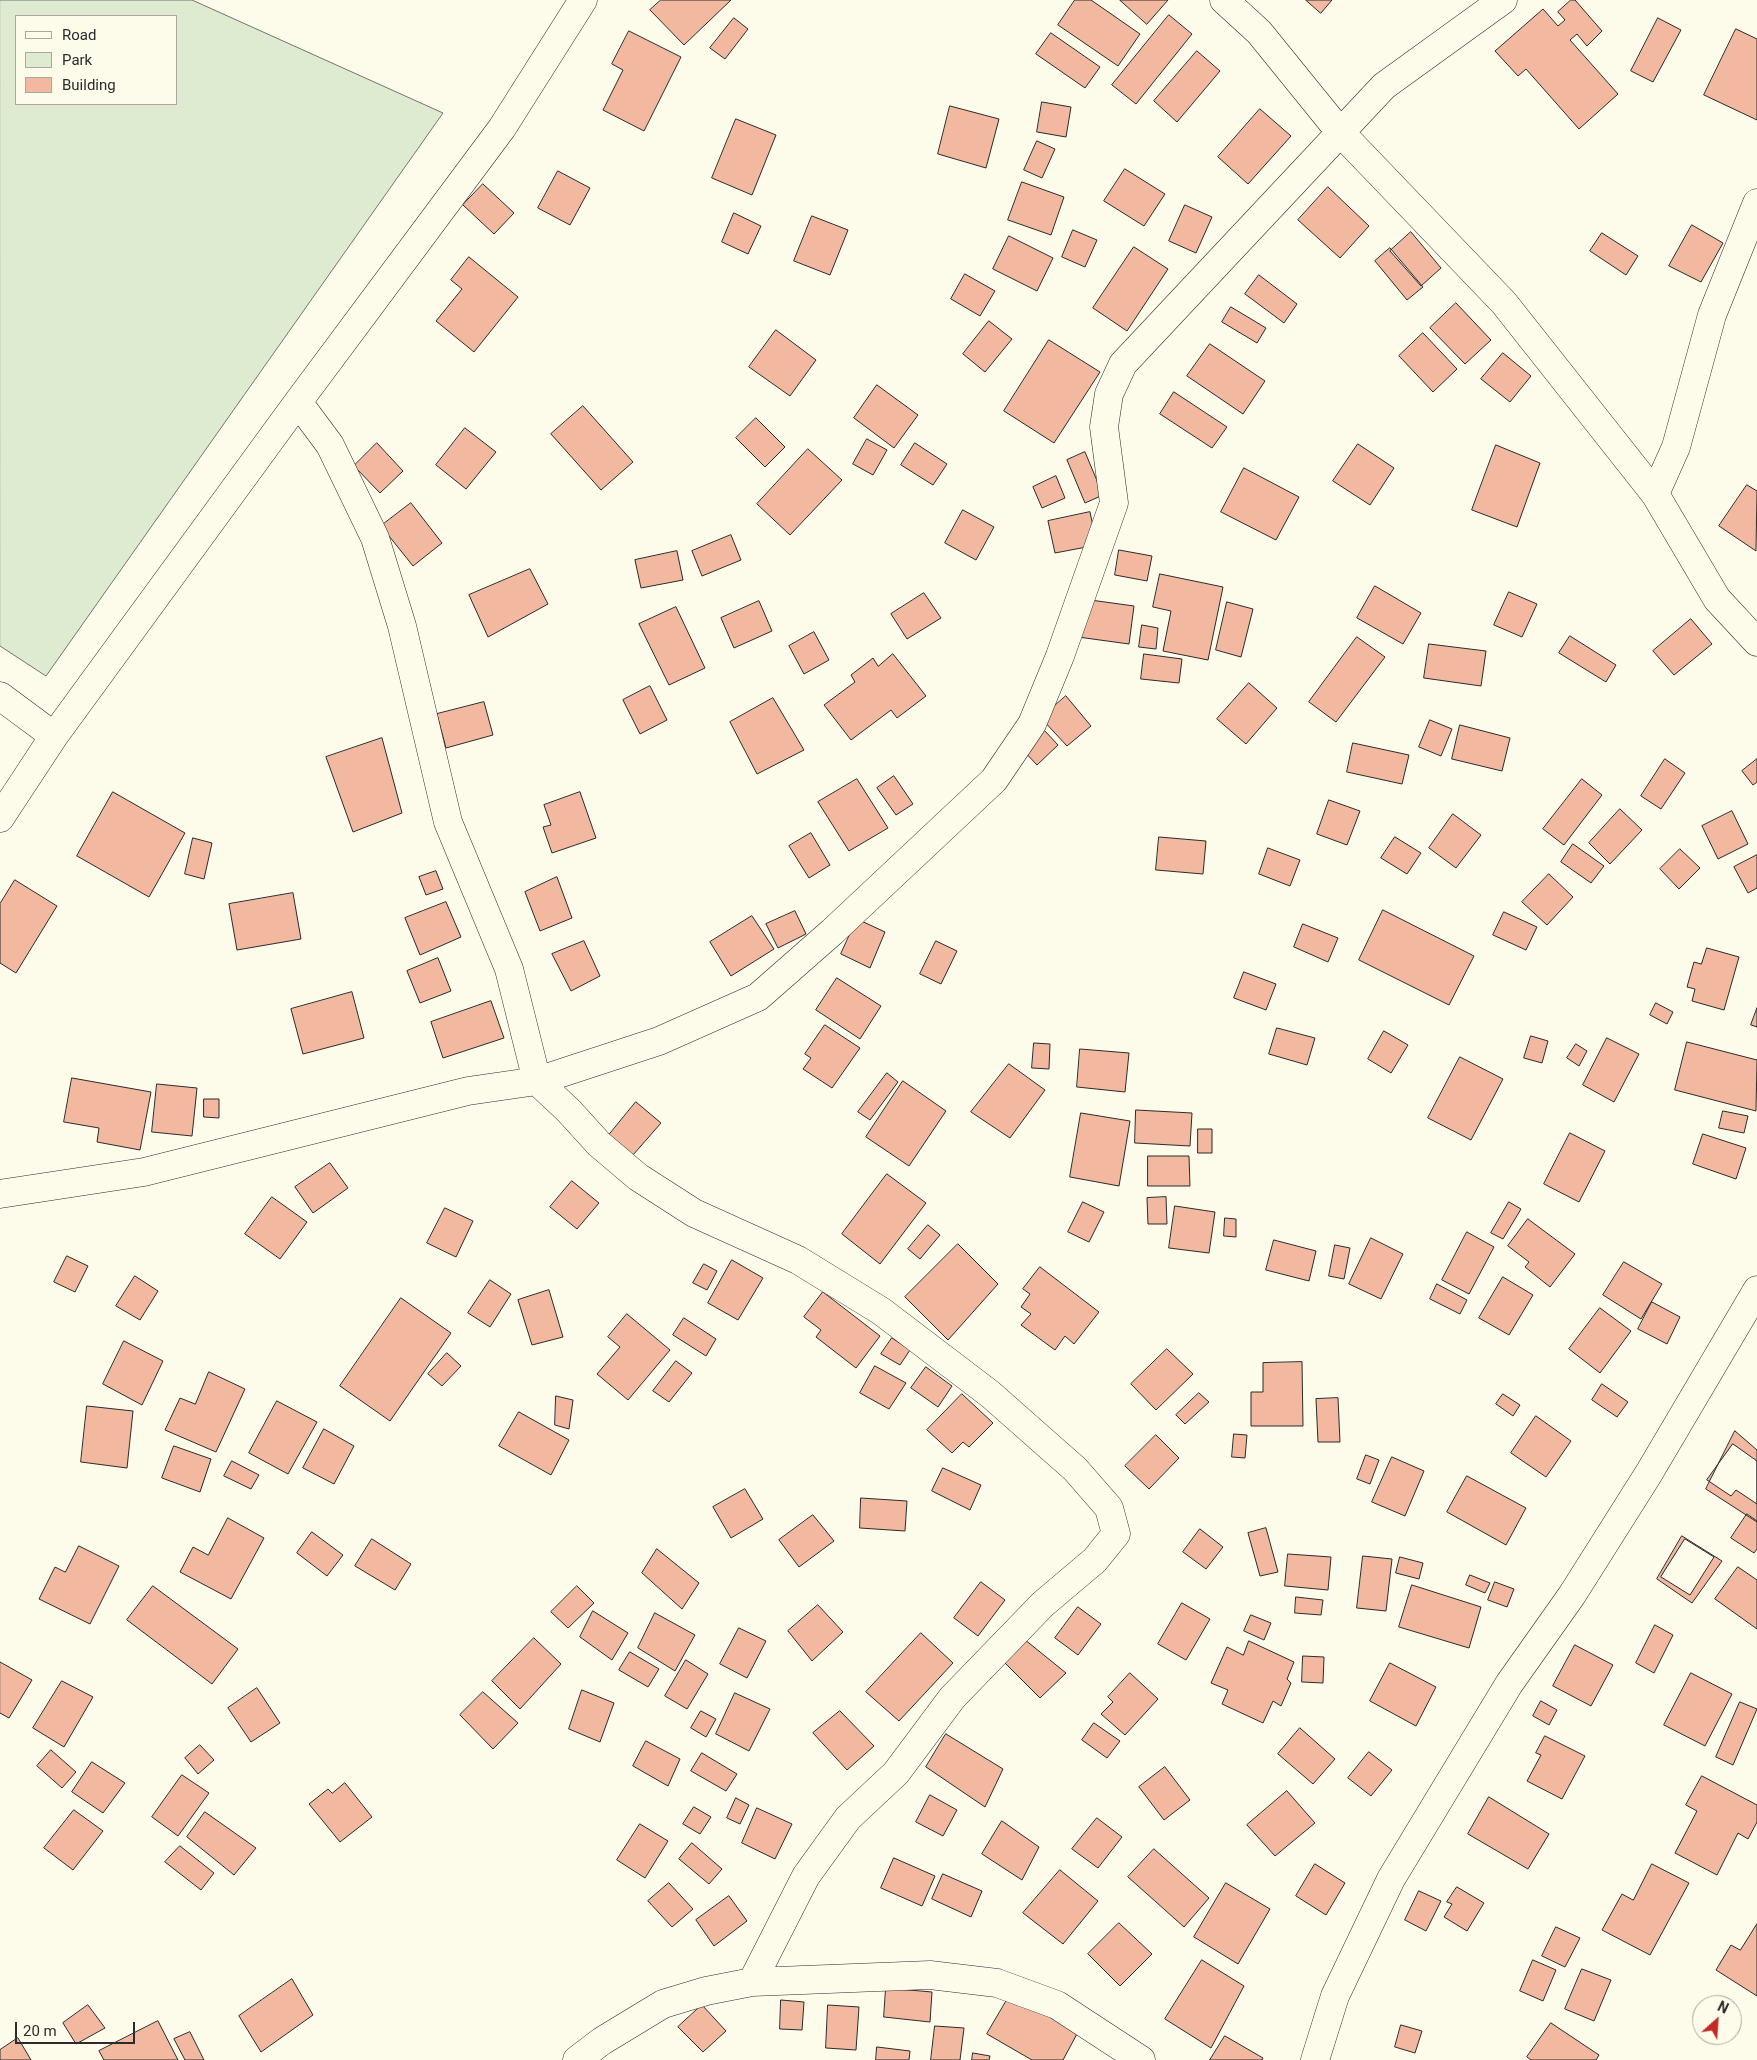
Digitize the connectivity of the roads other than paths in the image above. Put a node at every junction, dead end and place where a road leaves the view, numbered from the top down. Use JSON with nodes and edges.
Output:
{"nodes":[{"id":1,"x":583,"y":0,"type":"edge"},
{"id":2,"x":1224,"y":0,"type":"edge"},
{"id":3,"x":1503,"y":0,"type":"edge"},
{"id":4,"x":1340,"y":132,"type":"junction"},
{"id":5,"x":1757,"y":203,"type":"edge"},
{"id":6,"x":298,"y":402,"type":"junction"},
{"id":7,"x":1655,"y":494,"type":"junction"},
{"id":8,"x":1757,"y":642,"type":"edge"},
{"id":9,"x":0,"y":696,"type":"edge"},
{"id":10,"x":54,"y":736,"type":"junction"},
{"id":11,"x":0,"y":818,"type":"edge"},
{"id":12,"x":537,"y":1081,"type":"junction"},
{"id":13,"x":0,"y":1194,"type":"edge"},
{"id":14,"x":1757,"y":1290,"type":"edge"},
{"id":15,"x":752,"y":1982,"type":"junction"},
{"id":16,"x":577,"y":2060,"type":"edge"},
{"id":17,"x":1141,"y":2060,"type":"edge"},
{"id":18,"x":1314,"y":2060,"type":"edge"}],
"edges":[{"from":1,"to":6,"type":"street"},
{"from":2,"to":4,"type":"street"},
{"from":3,"to":4,"type":"street"},
{"from":4,"to":7,"type":"street"},
{"from":4,"to":12,"type":"street"},
{"from":5,"to":7,"type":"street"},
{"from":6,"to":10,"type":"street"},
{"from":6,"to":12,"type":"street"},
{"from":7,"to":8,"type":"street"},
{"from":9,"to":10,"type":"street"},
{"from":10,"to":11,"type":"street"},
{"from":12,"to":13,"type":"street"},
{"from":12,"to":15,"type":"street"},
{"from":14,"to":18,"type":"street"},
{"from":15,"to":16,"type":"street"},
{"from":15,"to":17,"type":"street"}]}
